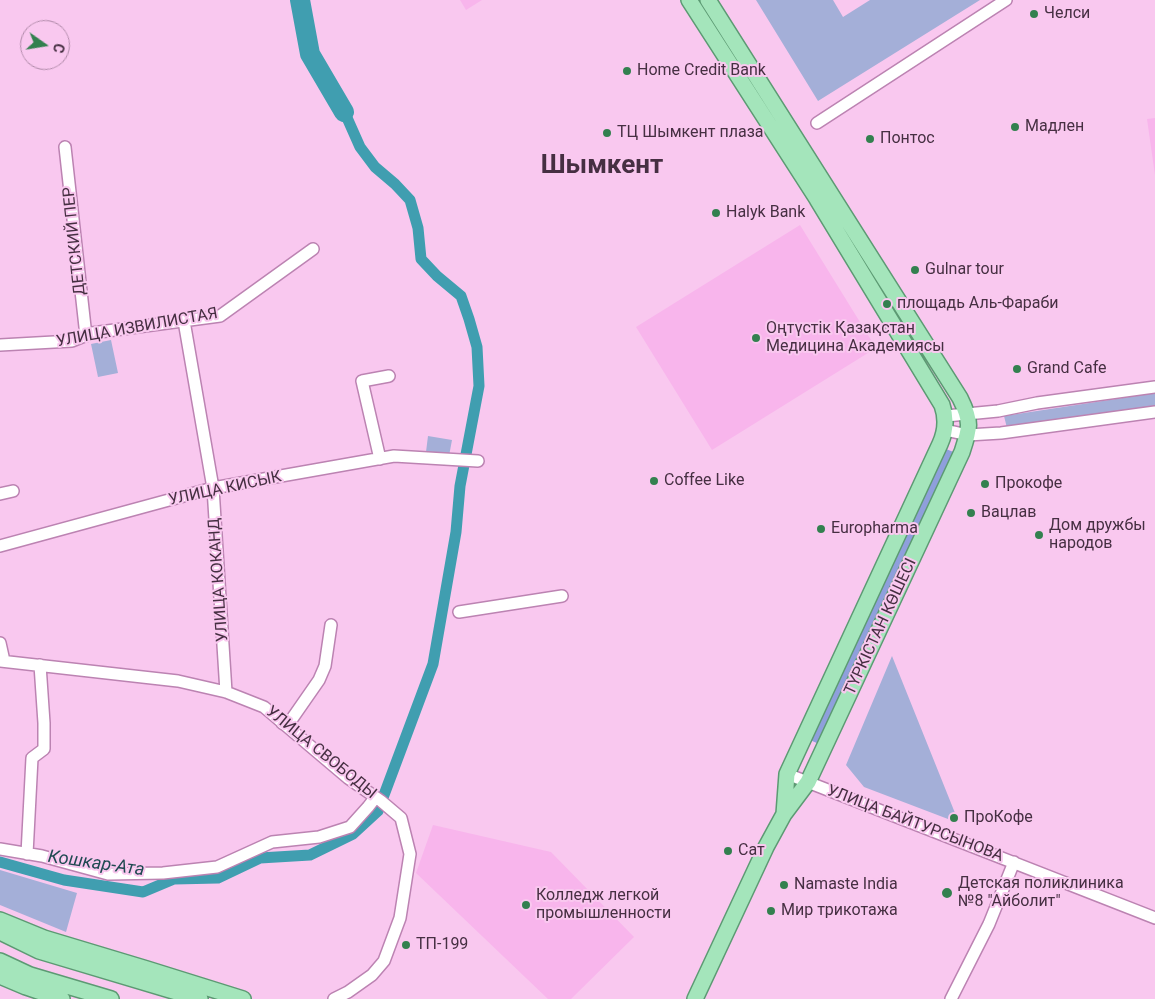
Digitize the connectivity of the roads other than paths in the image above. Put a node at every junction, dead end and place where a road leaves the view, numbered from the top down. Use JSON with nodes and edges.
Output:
{"nodes":[{"id":1,"x":689,"y":0,"type":"edge"},
{"id":2,"x":708,"y":0,"type":"edge"},
{"id":3,"x":1006,"y":0,"type":"edge"},
{"id":4,"x":817,"y":123,"type":"dead end"},
{"id":5,"x":65,"y":147,"type":"dead end"},
{"id":6,"x":313,"y":249,"type":"dead end"},
{"id":7,"x":184,"y":321,"type":"junction"},
{"id":8,"x":86,"y":336,"type":"junction"},
{"id":9,"x":0,"y":345,"type":"edge"},
{"id":10,"x":389,"y":376,"type":"dead end"},
{"id":11,"x":1155,"y":387,"type":"edge"},
{"id":12,"x":1155,"y":412,"type":"edge"},
{"id":13,"x":968,"y":414,"type":"junction"},
{"id":14,"x":946,"y":423,"type":"junction"},
{"id":15,"x":968,"y":435,"type":"junction"},
{"id":16,"x":380,"y":459,"type":"junction"},
{"id":17,"x":478,"y":461,"type":"dead end"},
{"id":18,"x":213,"y":488,"type":"junction"},
{"id":19,"x":13,"y":491,"type":"dead end"},
{"id":20,"x":0,"y":494,"type":"edge"},
{"id":21,"x":0,"y":546,"type":"edge"},
{"id":22,"x":562,"y":596,"type":"dead end"},
{"id":23,"x":459,"y":612,"type":"dead end"},
{"id":24,"x":331,"y":625,"type":"dead end"},
{"id":25,"x":0,"y":642,"type":"edge"},
{"id":26,"x":2,"y":661,"type":"edge"},
{"id":27,"x":40,"y":665,"type":"junction"},
{"id":28,"x":226,"y":692,"type":"junction"},
{"id":29,"x":282,"y":723,"type":"junction"},
{"id":30,"x":787,"y":774,"type":"junction"},
{"id":31,"x":808,"y":782,"type":"junction"},
{"id":32,"x":375,"y":798,"type":"junction"},
{"id":33,"x":784,"y":814,"type":"junction"},
{"id":34,"x":0,"y":849,"type":"edge"},
{"id":35,"x":27,"y":854,"type":"junction"},
{"id":36,"x":1014,"y":862,"type":"junction"},
{"id":37,"x":1155,"y":918,"type":"edge"},
{"id":38,"x":0,"y":920,"type":"edge"},
{"id":39,"x":0,"y":932,"type":"edge"},
{"id":40,"x":0,"y":961,"type":"edge"},
{"id":41,"x":0,"y":976,"type":"edge"},
{"id":42,"x":54,"y":983,"type":"junction"},
{"id":43,"x":62,"y":999,"type":"edge"},
{"id":44,"x":70,"y":999,"type":"edge"},
{"id":45,"x":111,"y":999,"type":"edge"},
{"id":46,"x":200,"y":999,"type":"edge"},
{"id":47,"x":243,"y":999,"type":"edge"},
{"id":48,"x":334,"y":999,"type":"edge"},
{"id":49,"x":695,"y":999,"type":"edge"},
{"id":50,"x":951,"y":999,"type":"edge"}],
"edges":[{"from":1,"to":14,"type":"main road"},
{"from":2,"to":13,"type":"main road"},
{"from":3,"to":4,"type":"street"},
{"from":5,"to":8,"type":"street","name":"ДЕТСКИЙ ПЕР"},
{"from":6,"to":7,"type":"street","name":"УЛИЦА ИЗВИЛИСТАЯ"},
{"from":7,"to":8,"type":"street","name":"УЛИЦА ИЗВИЛИСТАЯ"},
{"from":7,"to":18,"type":"street","name":"УЛИЦА КОКАНД"},
{"from":8,"to":9,"type":"street","name":"УЛИЦА ИЗВИЛИСТАЯ"},
{"from":10,"to":16,"type":"street"},
{"from":11,"to":13,"type":"street"},
{"from":12,"to":15,"type":"street"},
{"from":13,"to":14,"type":"street"},
{"from":13,"to":15,"type":"main road"},
{"from":14,"to":15,"type":"street"},
{"from":14,"to":30,"type":"main road","name":"ТҮРКІСТАН КӨШЕСІ"},
{"from":15,"to":31,"type":"main road","name":"ТҮРКІСТАН КӨШЕСІ"},
{"from":16,"to":17,"type":"street","name":"УЛИЦА КИСЫК"},
{"from":16,"to":18,"type":"street","name":"УЛИЦА КИСЫК"},
{"from":18,"to":21,"type":"street","name":"УЛИЦА КИСЫК"},
{"from":18,"to":28,"type":"street","name":"УЛИЦА КОКАНД"},
{"from":19,"to":20,"type":"street"},
{"from":22,"to":23,"type":"street"},
{"from":24,"to":29,"type":"street"},
{"from":25,"to":26,"type":"street"},
{"from":26,"to":27,"type":"street","name":"УЛИЦА СВОБОДЫ"},
{"from":27,"to":28,"type":"street","name":"УЛИЦА СВОБОДЫ"},
{"from":27,"to":35,"type":"street"},
{"from":28,"to":29,"type":"street","name":"УЛИЦА СВОБОДЫ"},
{"from":29,"to":32,"type":"street","name":"УЛИЦА СВОБОДЫ"},
{"from":30,"to":31,"type":"street","name":"УЛИЦА БАЙТУРСЫНОВА"},
{"from":30,"to":33,"type":"main road","name":"ТҮРКІСТАН КӨШЕСІ"},
{"from":31,"to":33,"type":"main road","name":"ТҮРКІСТАН КӨШЕСІ"},
{"from":31,"to":36,"type":"street","name":"УЛИЦА БАЙТУРСЫНОВА"},
{"from":32,"to":35,"type":"street"},
{"from":32,"to":48,"type":"street","name":"УЛИЦА СВОБОДЫ"},
{"from":33,"to":49,"type":"main road","name":"ТҮРКІСТАН КӨШЕСІ"},
{"from":34,"to":35,"type":"street"},
{"from":36,"to":37,"type":"street","name":"УЛИЦА БАЙТУРСЫНОВА"},
{"from":36,"to":50,"type":"street"},
{"from":38,"to":47,"type":"main road"},
{"from":39,"to":46,"type":"main road"},
{"from":40,"to":42,"type":"main road"},
{"from":41,"to":43,"type":"main road"},
{"from":42,"to":44,"type":"main road"},
{"from":42,"to":45,"type":"main road"}]}
